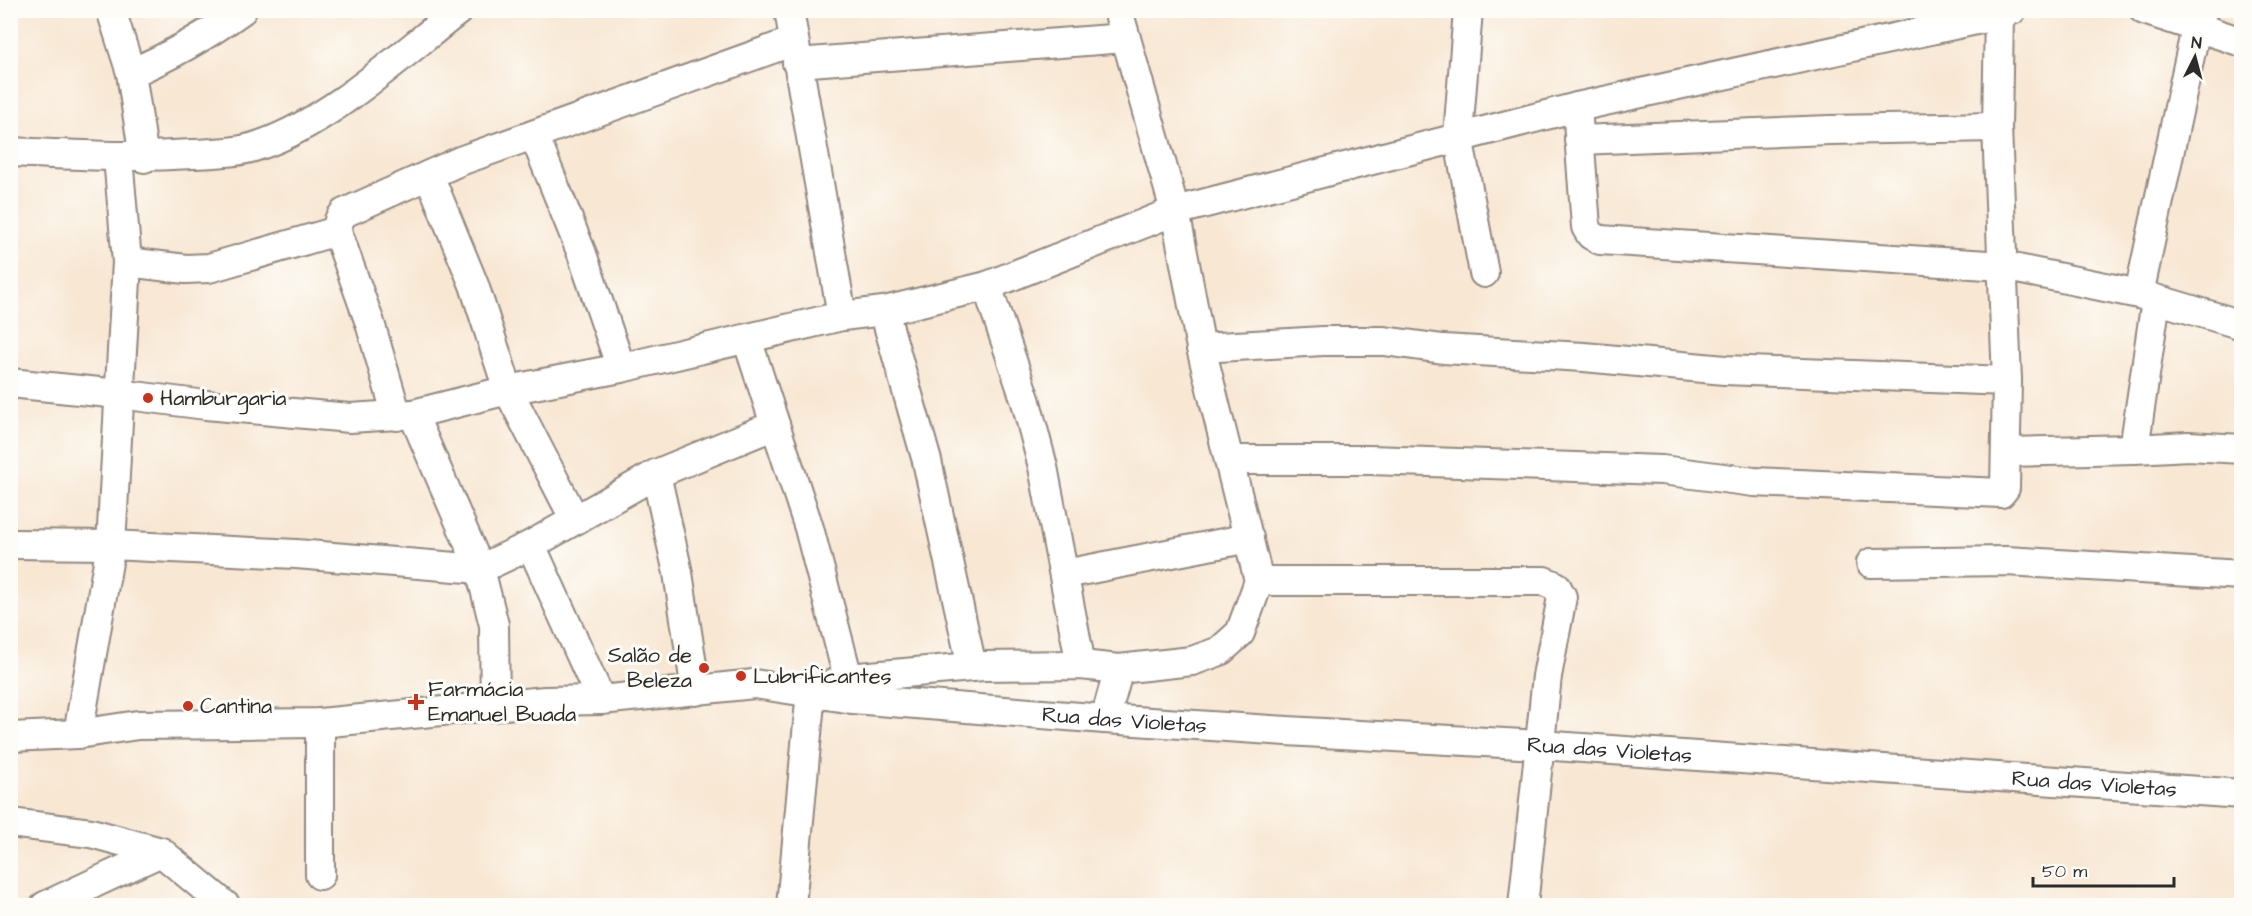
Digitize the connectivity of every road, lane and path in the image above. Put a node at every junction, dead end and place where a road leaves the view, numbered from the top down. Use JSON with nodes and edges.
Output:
{"nodes":[{"id":1,"x":111,"y":10,"type":"edge"},
{"id":2,"x":242,"y":10,"type":"edge"},
{"id":3,"x":459,"y":10,"type":"edge"},
{"id":4,"x":789,"y":10,"type":"edge"},
{"id":5,"x":1118,"y":10,"type":"edge"},
{"id":6,"x":1468,"y":10,"type":"edge"},
{"id":7,"x":2144,"y":10,"type":"edge"},
{"id":8,"x":2005,"y":13,"type":"edge"},
{"id":9,"x":2199,"y":19,"type":"edge"},
{"id":10,"x":1125,"y":38,"type":"junction"},
{"id":11,"x":2241,"y":42,"type":"edge"},
{"id":12,"x":796,"y":52,"type":"junction"},
{"id":13,"x":131,"y":73,"type":"junction"},
{"id":14,"x":1577,"y":106,"type":"junction"},
{"id":15,"x":1997,"y":127,"type":"junction"},
{"id":16,"x":534,"y":135,"type":"junction"},
{"id":17,"x":1458,"y":136,"type":"junction"},
{"id":18,"x":1579,"y":140,"type":"junction"},
{"id":19,"x":10,"y":152,"type":"edge"},
{"id":20,"x":131,"y":157,"type":"junction"},
{"id":21,"x":429,"y":175,"type":"junction"},
{"id":22,"x":1175,"y":211,"type":"junction"},
{"id":23,"x":338,"y":231,"type":"junction"},
{"id":24,"x":127,"y":262,"type":"junction"},
{"id":25,"x":2002,"y":266,"type":"junction"},
{"id":26,"x":1484,"y":273,"type":"dead end"},
{"id":27,"x":987,"y":286,"type":"junction"},
{"id":28,"x":2147,"y":297,"type":"junction"},
{"id":29,"x":884,"y":311,"type":"junction"},
{"id":30,"x":842,"y":316,"type":"junction"},
{"id":31,"x":2241,"y":325,"type":"edge"},
{"id":32,"x":747,"y":339,"type":"junction"},
{"id":33,"x":1201,"y":348,"type":"junction"},
{"id":34,"x":621,"y":368,"type":"junction"},
{"id":35,"x":2007,"y":381,"type":"junction"},
{"id":36,"x":10,"y":383,"type":"edge"},
{"id":37,"x":508,"y":390,"type":"junction"},
{"id":38,"x":119,"y":394,"type":"junction"},
{"id":39,"x":405,"y":415,"type":"junction"},
{"id":40,"x":775,"y":425,"type":"junction"},
{"id":41,"x":2241,"y":449,"type":"edge"},
{"id":42,"x":2134,"y":450,"type":"junction"},
{"id":43,"x":2006,"y":452,"type":"junction"},
{"id":44,"x":1230,"y":460,"type":"junction"},
{"id":45,"x":656,"y":474,"type":"junction"},
{"id":46,"x":575,"y":520,"type":"junction"},
{"id":47,"x":1248,"y":538,"type":"junction"},
{"id":48,"x":10,"y":544,"type":"edge"},
{"id":49,"x":111,"y":545,"type":"junction"},
{"id":50,"x":531,"y":545,"type":"junction"},
{"id":51,"x":1871,"y":563,"type":"dead end"},
{"id":52,"x":480,"y":569,"type":"junction"},
{"id":53,"x":1065,"y":573,"type":"junction"},
{"id":54,"x":2241,"y":574,"type":"edge"},
{"id":55,"x":1259,"y":581,"type":"junction"},
{"id":56,"x":1082,"y":664,"type":"junction"},
{"id":57,"x":977,"y":667,"type":"junction"},
{"id":58,"x":1119,"y":669,"type":"junction"},
{"id":59,"x":851,"y":689,"type":"junction"},
{"id":60,"x":696,"y":691,"type":"junction"},
{"id":61,"x":811,"y":691,"type":"junction"},
{"id":62,"x":601,"y":700,"type":"junction"},
{"id":63,"x":495,"y":707,"type":"junction"},
{"id":64,"x":1003,"y":710,"type":"junction"},
{"id":65,"x":1106,"y":719,"type":"junction"},
{"id":66,"x":320,"y":723,"type":"junction"},
{"id":67,"x":78,"y":734,"type":"junction"},
{"id":68,"x":10,"y":737,"type":"edge"},
{"id":69,"x":1540,"y":745,"type":"junction"},
{"id":70,"x":2241,"y":794,"type":"edge"},
{"id":71,"x":10,"y":823,"type":"edge"},
{"id":72,"x":161,"y":852,"type":"junction"},
{"id":73,"x":320,"y":875,"type":"dead end"},
{"id":74,"x":45,"y":906,"type":"edge"},
{"id":75,"x":226,"y":906,"type":"edge"},
{"id":76,"x":791,"y":906,"type":"edge"},
{"id":77,"x":1523,"y":906,"type":"edge"}],
"edges":[{"from":1,"to":13,"type":"street"},
{"from":2,"to":13,"type":"street"},
{"from":3,"to":20,"type":"street"},
{"from":4,"to":12,"type":"street"},
{"from":5,"to":10,"type":"street"},
{"from":6,"to":17,"type":"street"},
{"from":7,"to":9,"type":"street"},
{"from":8,"to":14,"type":"street"},
{"from":8,"to":15,"type":"street"},
{"from":9,"to":11,"type":"street"},
{"from":9,"to":28,"type":"street"},
{"from":10,"to":12,"type":"street"},
{"from":10,"to":22,"type":"street"},
{"from":12,"to":16,"type":"street"},
{"from":12,"to":30,"type":"street"},
{"from":13,"to":20,"type":"street"},
{"from":14,"to":17,"type":"street"},
{"from":14,"to":18,"type":"street"},
{"from":15,"to":18,"type":"street"},
{"from":15,"to":25,"type":"street"},
{"from":16,"to":21,"type":"street"},
{"from":16,"to":34,"type":"street"},
{"from":17,"to":22,"type":"street"},
{"from":17,"to":26,"type":"street"},
{"from":18,"to":25,"type":"street"},
{"from":19,"to":20,"type":"street"},
{"from":20,"to":24,"type":"street"},
{"from":21,"to":23,"type":"street"},
{"from":21,"to":37,"type":"street"},
{"from":22,"to":27,"type":"street"},
{"from":22,"to":33,"type":"street"},
{"from":23,"to":24,"type":"street"},
{"from":23,"to":39,"type":"street"},
{"from":24,"to":38,"type":"street"},
{"from":25,"to":28,"type":"street"},
{"from":25,"to":35,"type":"street"},
{"from":27,"to":29,"type":"street"},
{"from":27,"to":53,"type":"street"},
{"from":28,"to":31,"type":"street"},
{"from":28,"to":42,"type":"street"},
{"from":29,"to":30,"type":"street"},
{"from":29,"to":57,"type":"street"},
{"from":30,"to":32,"type":"street"},
{"from":32,"to":34,"type":"street"},
{"from":32,"to":40,"type":"street"},
{"from":33,"to":35,"type":"street"},
{"from":33,"to":44,"type":"street"},
{"from":34,"to":37,"type":"street"},
{"from":35,"to":43,"type":"street"},
{"from":36,"to":38,"type":"street"},
{"from":37,"to":39,"type":"street"},
{"from":37,"to":46,"type":"street"},
{"from":38,"to":39,"type":"street"},
{"from":38,"to":49,"type":"street"},
{"from":39,"to":52,"type":"street"},
{"from":40,"to":45,"type":"street"},
{"from":40,"to":59,"type":"street"},
{"from":41,"to":42,"type":"street"},
{"from":42,"to":43,"type":"street"},
{"from":43,"to":44,"type":"street"},
{"from":44,"to":47,"type":"street"},
{"from":45,"to":46,"type":"street"},
{"from":45,"to":60,"type":"street"},
{"from":46,"to":50,"type":"street"},
{"from":47,"to":53,"type":"street"},
{"from":47,"to":55,"type":"street"},
{"from":48,"to":49,"type":"street"},
{"from":49,"to":52,"type":"street"},
{"from":49,"to":67,"type":"street"},
{"from":50,"to":52,"type":"street"},
{"from":50,"to":62,"type":"street"},
{"from":51,"to":54,"type":"street"},
{"from":52,"to":63,"type":"street"},
{"from":53,"to":56,"type":"street"},
{"from":55,"to":58,"type":"street"},
{"from":55,"to":69,"type":"street"},
{"from":56,"to":57,"type":"street"},
{"from":56,"to":58,"type":"street"},
{"from":57,"to":59,"type":"street"},
{"from":57,"to":64,"type":"street"},
{"from":58,"to":65,"type":"street"},
{"from":59,"to":61,"type":"street"},
{"from":59,"to":64,"type":"street","name":"Rua das Violetas"},
{"from":60,"to":61,"type":"street"},
{"from":60,"to":62,"type":"street"},
{"from":61,"to":76,"type":"street"},
{"from":62,"to":63,"type":"street"},
{"from":63,"to":66,"type":"street"},
{"from":64,"to":65,"type":"street","name":"Rua das Violetas"},
{"from":65,"to":69,"type":"street","name":"Rua das Violetas"},
{"from":66,"to":67,"type":"street"},
{"from":66,"to":73,"type":"street"},
{"from":67,"to":68,"type":"street"},
{"from":69,"to":70,"type":"street","name":"Rua das Violetas"},
{"from":69,"to":77,"type":"street"},
{"from":71,"to":72,"type":"street"},
{"from":72,"to":74,"type":"street"},
{"from":72,"to":75,"type":"street"}]}
